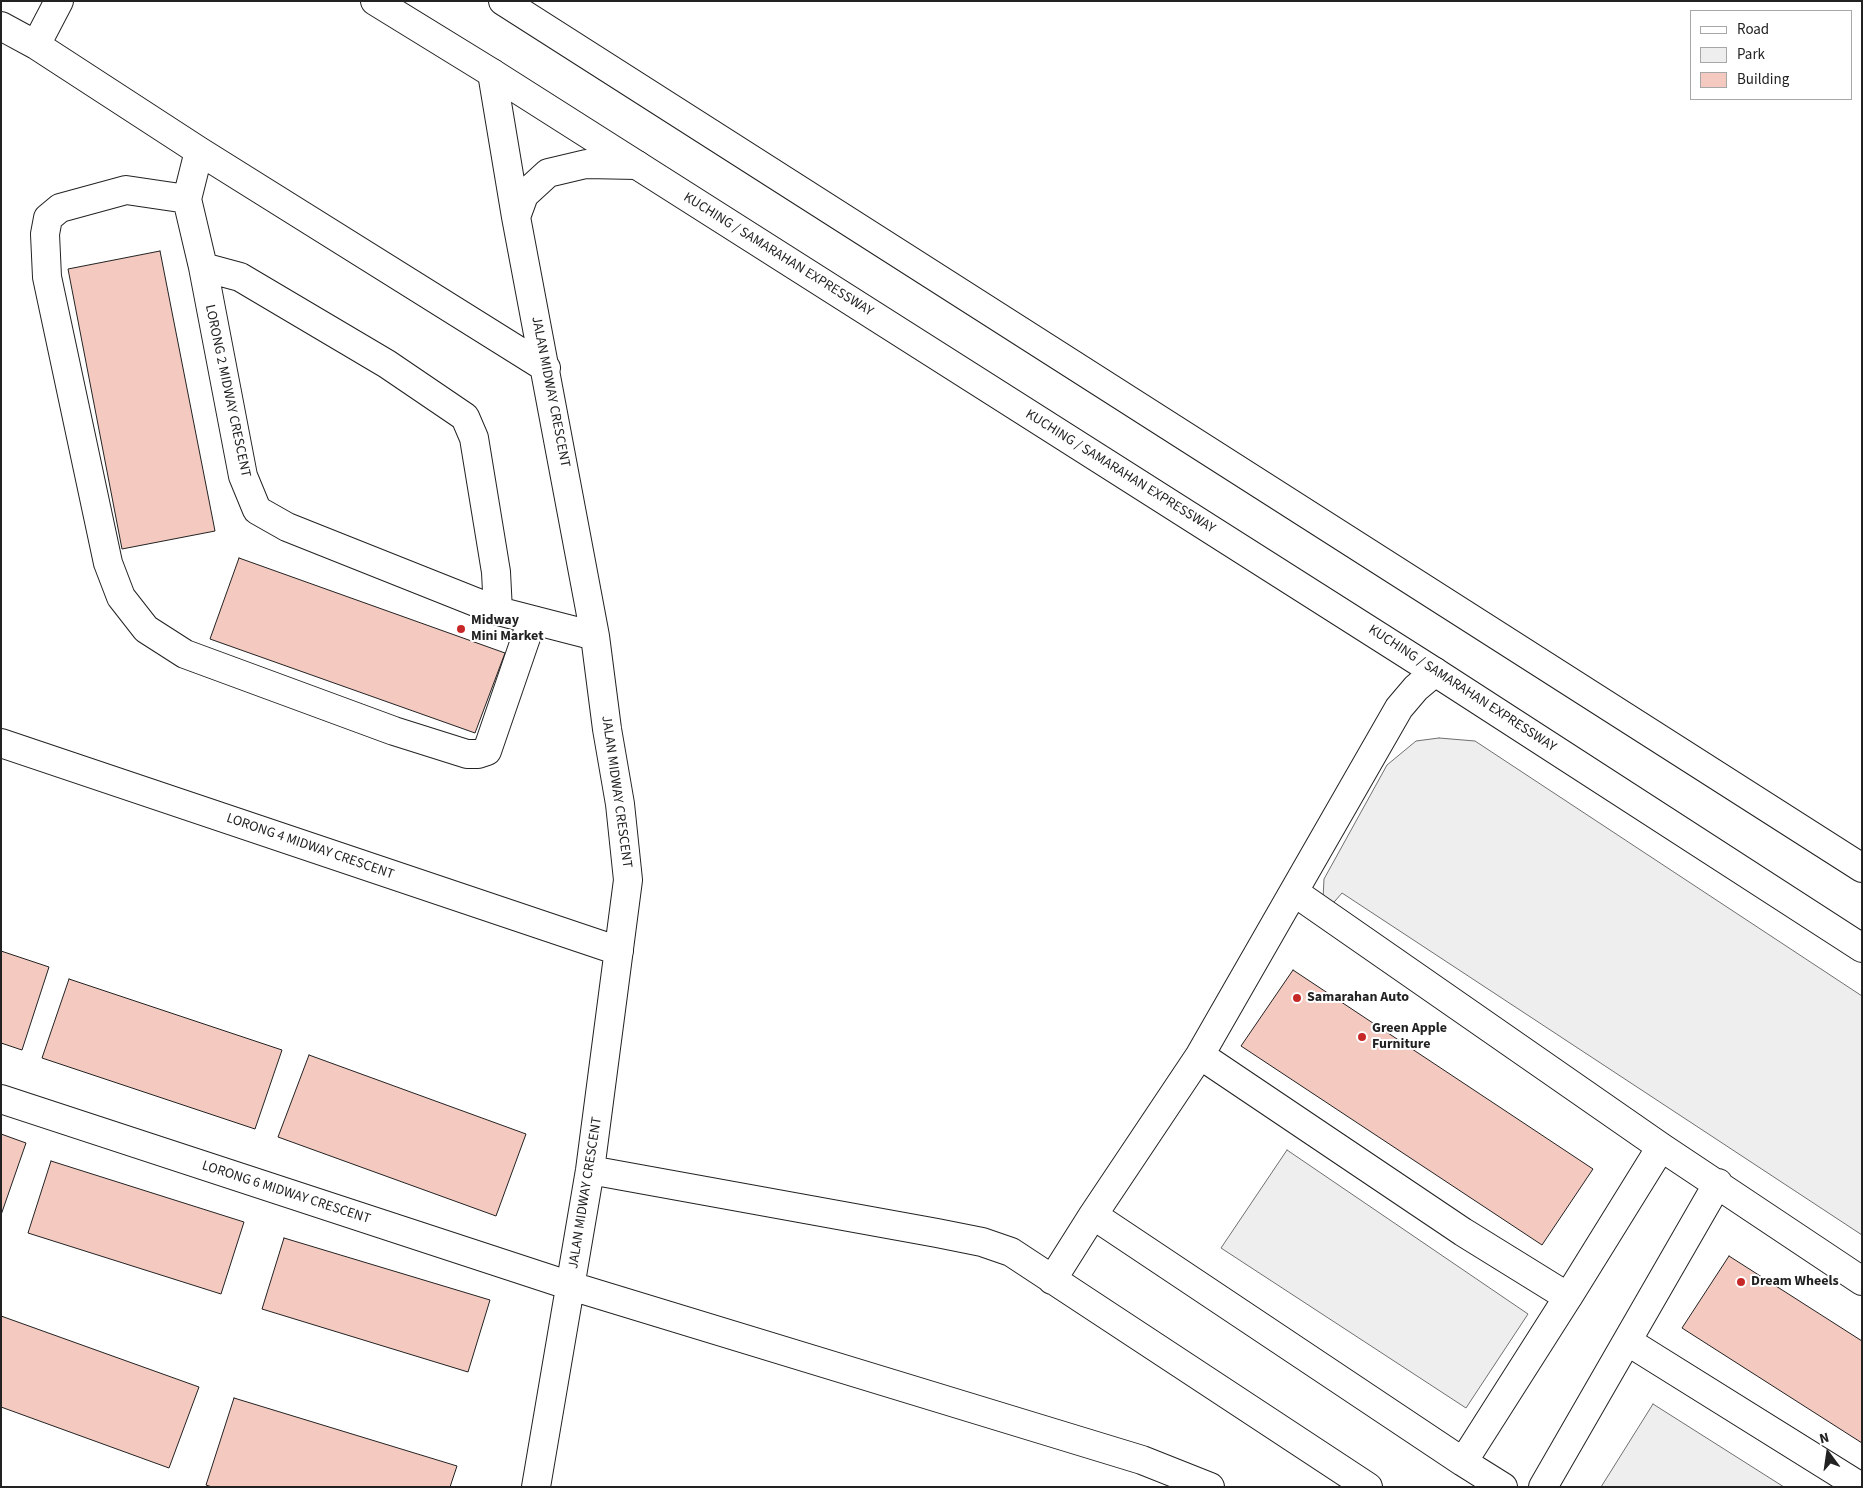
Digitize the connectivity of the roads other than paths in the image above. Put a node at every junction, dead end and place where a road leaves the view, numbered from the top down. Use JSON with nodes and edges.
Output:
{"nodes":[{"id":1,"x":59,"y":1,"type":"edge"},
{"id":2,"x":375,"y":1,"type":"edge"},
{"id":3,"x":503,"y":1,"type":"edge"},
{"id":4,"x":1,"y":26,"type":"edge"},
{"id":5,"x":36,"y":45,"type":"junction"},
{"id":6,"x":492,"y":73,"type":"junction"},
{"id":7,"x":199,"y":151,"type":"junction"},
{"id":8,"x":637,"y":165,"type":"junction"},
{"id":9,"x":187,"y":199,"type":"junction"},
{"id":10,"x":516,"y":217,"type":"junction"},
{"id":11,"x":202,"y":267,"type":"junction"},
{"id":12,"x":546,"y":368,"type":"junction"},
{"id":13,"x":498,"y":611,"type":"junction"},
{"id":14,"x":532,"y":620,"type":"junction"},
{"id":15,"x":595,"y":636,"type":"junction"},
{"id":16,"x":1435,"y":672,"type":"junction"},
{"id":17,"x":1,"y":744,"type":"edge"},
{"id":18,"x":1862,"y":868,"type":"edge"},
{"id":19,"x":1294,"y":892,"type":"junction"},
{"id":20,"x":1862,"y":948,"type":"edge"},
{"id":21,"x":619,"y":951,"type":"junction"},
{"id":22,"x":1200,"y":1055,"type":"junction"},
{"id":23,"x":1,"y":1099,"type":"edge"},
{"id":24,"x":1661,"y":1147,"type":"junction"},
{"id":25,"x":590,"y":1170,"type":"junction"},
{"id":26,"x":1718,"y":1183,"type":"junction"},
{"id":27,"x":1093,"y":1215,"type":"junction"},
{"id":28,"x":1052,"y":1280,"type":"junction"},
{"id":29,"x":1862,"y":1281,"type":"edge"},
{"id":30,"x":571,"y":1286,"type":"junction"},
{"id":31,"x":1568,"y":1297,"type":"junction"},
{"id":32,"x":1627,"y":1342,"type":"junction"},
{"id":33,"x":1463,"y":1462,"type":"junction"},
{"id":34,"x":536,"y":1487,"type":"edge"},
{"id":35,"x":1210,"y":1487,"type":"edge"},
{"id":36,"x":1368,"y":1487,"type":"edge"},
{"id":37,"x":1503,"y":1487,"type":"edge"},
{"id":38,"x":1543,"y":1487,"type":"edge"},
{"id":39,"x":1861,"y":1487,"type":"edge"}],
"edges":[{"from":1,"to":5,"type":"main road"},
{"from":2,"to":6,"type":"main road","name":"KUCHING / SAMARAHAN EXPRESSWAY"},
{"from":3,"to":18,"type":"main road"},
{"from":4,"to":5,"type":"main road"},
{"from":5,"to":7,"type":"main road"},
{"from":6,"to":8,"type":"main road","name":"KUCHING / SAMARAHAN EXPRESSWAY"},
{"from":6,"to":10,"type":"main road","name":"JALAN MIDWAY CRESCENT"},
{"from":7,"to":9,"type":"main road","name":"LORONG 2 MIDWAY CRESCENT"},
{"from":7,"to":12,"type":"main road"},
{"from":8,"to":10,"type":"main road"},
{"from":8,"to":16,"type":"main road","name":"KUCHING / SAMARAHAN EXPRESSWAY"},
{"from":9,"to":11,"type":"main road","name":"LORONG 2 MIDWAY CRESCENT"},
{"from":9,"to":14,"type":"main road"},
{"from":10,"to":12,"type":"main road","name":"JALAN MIDWAY CRESCENT"},
{"from":11,"to":13,"type":"main road"},
{"from":11,"to":13,"type":"main road","name":"LORONG 2 MIDWAY CRESCENT"},
{"from":12,"to":15,"type":"main road","name":"JALAN MIDWAY CRESCENT"},
{"from":13,"to":14,"type":"main road","name":"LORONG 2 MIDWAY CRESCENT"},
{"from":14,"to":15,"type":"main road","name":"LORONG 2 MIDWAY CRESCENT"},
{"from":15,"to":21,"type":"main road","name":"JALAN MIDWAY CRESCENT"},
{"from":16,"to":19,"type":"main road"},
{"from":16,"to":20,"type":"main road","name":"KUCHING / SAMARAHAN EXPRESSWAY"},
{"from":17,"to":21,"type":"main road","name":"LORONG 4 MIDWAY CRESCENT"},
{"from":19,"to":22,"type":"main road"},
{"from":19,"to":24,"type":"main road"},
{"from":21,"to":25,"type":"main road","name":"JALAN MIDWAY CRESCENT"},
{"from":22,"to":27,"type":"main road"},
{"from":22,"to":31,"type":"main road"},
{"from":23,"to":30,"type":"main road","name":"LORONG 6 MIDWAY CRESCENT"},
{"from":24,"to":26,"type":"main road"},
{"from":24,"to":31,"type":"main road"},
{"from":25,"to":28,"type":"main road"},
{"from":25,"to":30,"type":"main road","name":"JALAN MIDWAY CRESCENT"},
{"from":26,"to":29,"type":"main road"},
{"from":26,"to":32,"type":"main road"},
{"from":27,"to":28,"type":"main road"},
{"from":27,"to":33,"type":"main road"},
{"from":28,"to":36,"type":"main road"},
{"from":30,"to":34,"type":"main road","name":"JALAN MIDWAY CRESCENT"},
{"from":30,"to":35,"type":"main road","name":"LORONG 6 MIDWAY CRESCENT"},
{"from":31,"to":33,"type":"main road"},
{"from":32,"to":38,"type":"main road"},
{"from":32,"to":39,"type":"main road"},
{"from":33,"to":37,"type":"main road"}]}
